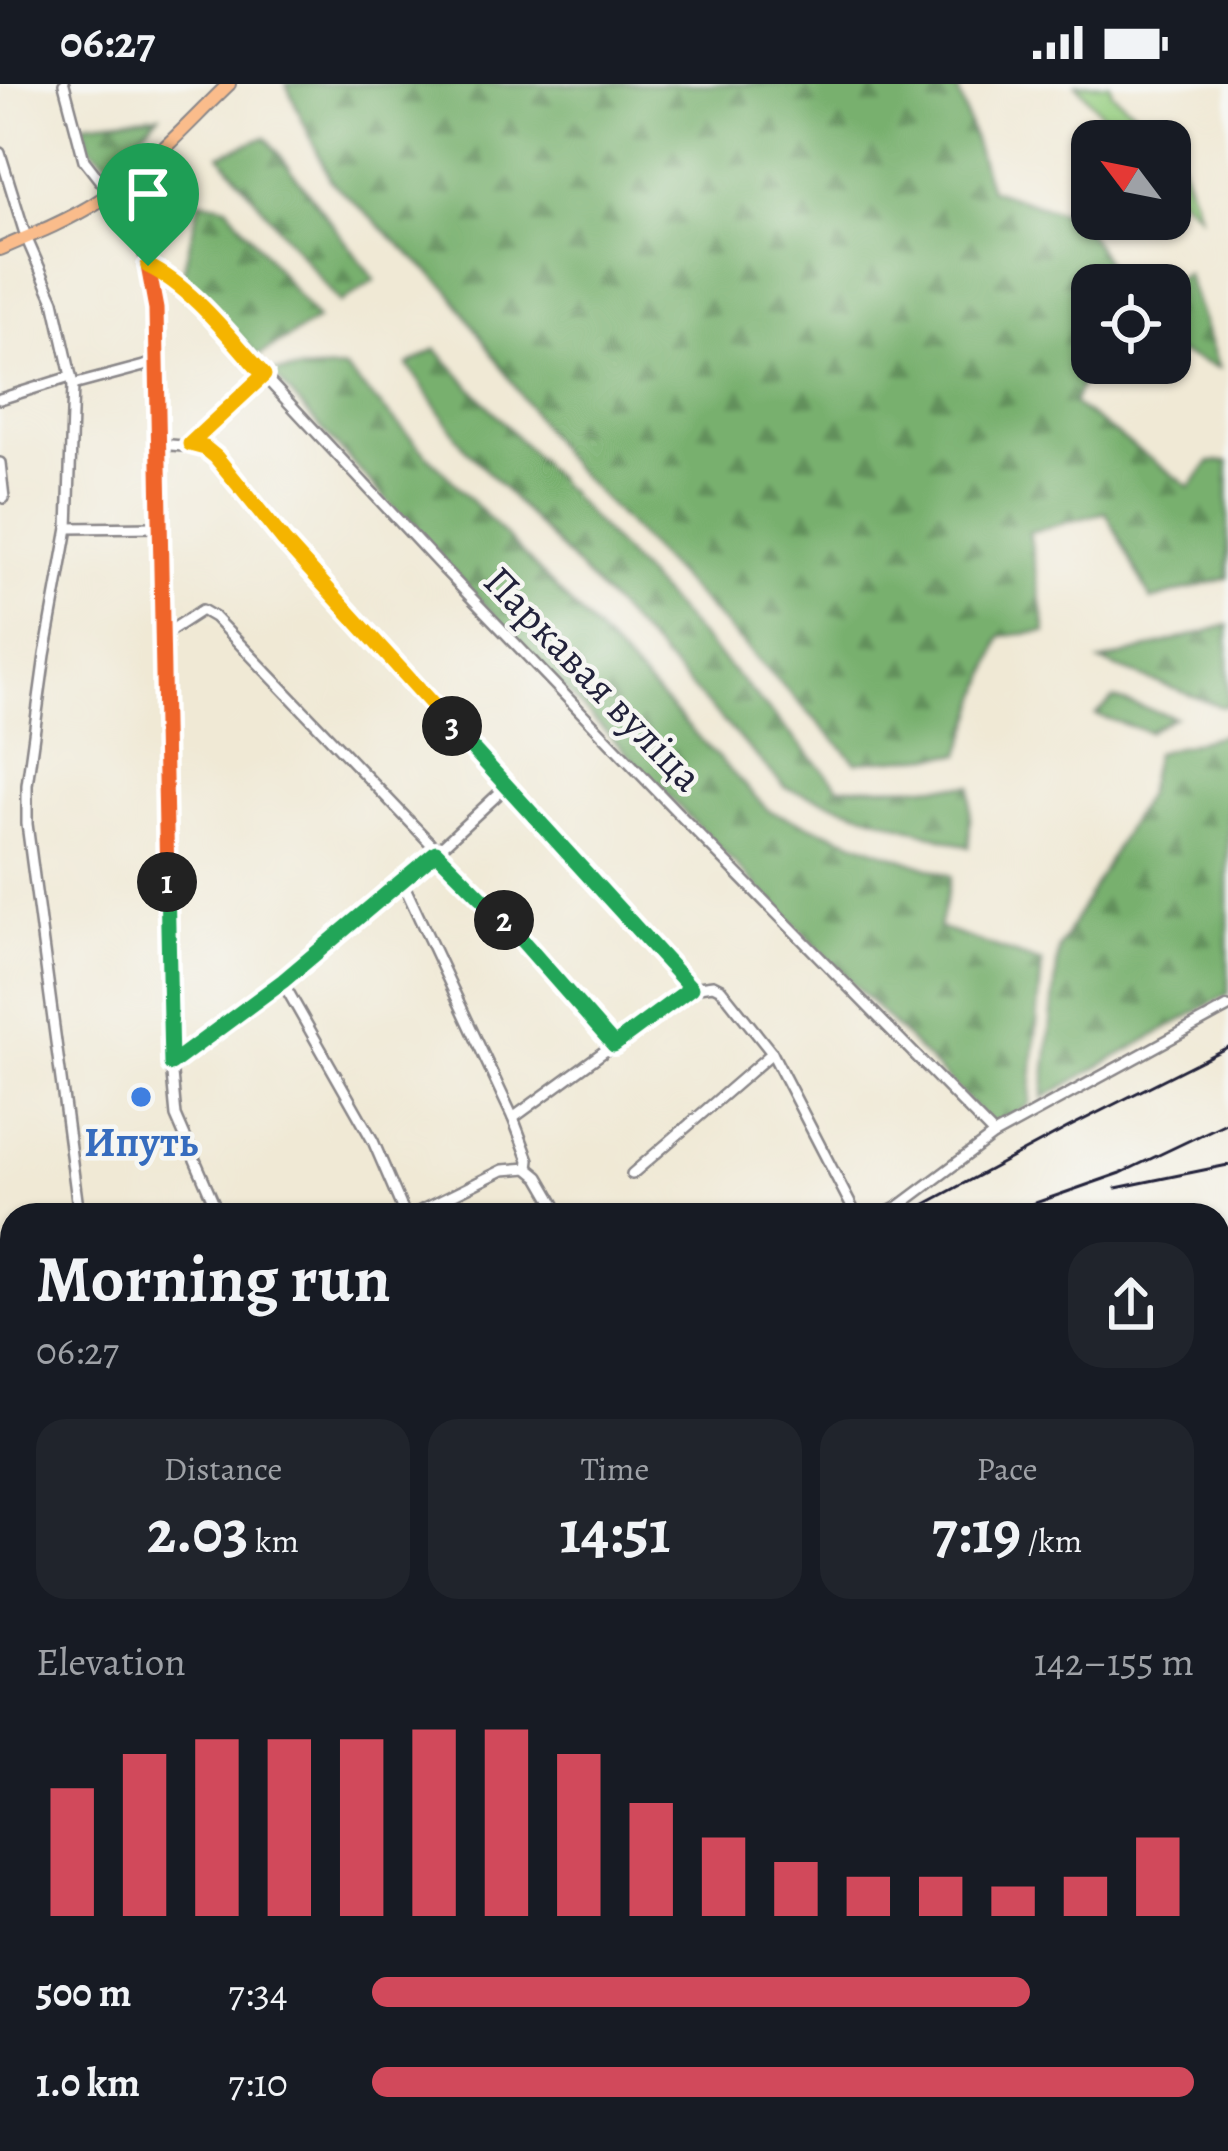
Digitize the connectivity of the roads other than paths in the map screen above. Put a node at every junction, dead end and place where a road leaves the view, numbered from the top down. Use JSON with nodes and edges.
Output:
{"nodes":[{"id":1,"x":64,"y":84,"type":"edge"},
{"id":2,"x":229,"y":84,"type":"edge"},
{"id":3,"x":0,"y":153,"type":"edge"},
{"id":4,"x":110,"y":193,"type":"junction"},
{"id":5,"x":26,"y":237,"type":"junction"},
{"id":6,"x":0,"y":249,"type":"edge"},
{"id":7,"x":148,"y":266,"type":"junction"},
{"id":8,"x":155,"y":363,"type":"junction"},
{"id":9,"x":264,"y":375,"type":"junction"},
{"id":10,"x":71,"y":381,"type":"junction"},
{"id":11,"x":0,"y":399,"type":"edge"},
{"id":12,"x":159,"y":444,"type":"junction"},
{"id":13,"x":190,"y":444,"type":"junction"},
{"id":14,"x":0,"y":463,"type":"edge"},
{"id":15,"x":4,"y":499,"type":"dead end"},
{"id":16,"x":158,"y":527,"type":"junction"},
{"id":17,"x":68,"y":528,"type":"junction"},
{"id":18,"x":162,"y":635,"type":"junction"},
{"id":19,"x":507,"y":786,"type":"junction"},
{"id":20,"x":436,"y":852,"type":"junction"},
{"id":21,"x":402,"y":880,"type":"junction"},
{"id":22,"x":283,"y":981,"type":"junction"},
{"id":23,"x":691,"y":988,"type":"junction"},
{"id":24,"x":1228,"y":1007,"type":"edge"},
{"id":25,"x":614,"y":1045,"type":"junction"},
{"id":26,"x":772,"y":1053,"type":"junction"},
{"id":27,"x":171,"y":1064,"type":"junction"},
{"id":28,"x":513,"y":1118,"type":"junction"},
{"id":29,"x":994,"y":1135,"type":"junction"},
{"id":30,"x":528,"y":1168,"type":"junction"},
{"id":31,"x":632,"y":1174,"type":"dead end"},
{"id":32,"x":77,"y":1203,"type":"edge"},
{"id":33,"x":214,"y":1203,"type":"edge"},
{"id":34,"x":402,"y":1203,"type":"edge"},
{"id":35,"x":433,"y":1203,"type":"edge"},
{"id":36,"x":554,"y":1203,"type":"edge"},
{"id":37,"x":850,"y":1203,"type":"edge"},
{"id":38,"x":903,"y":1203,"type":"edge"}],
"edges":[{"from":1,"to":4,"type":"street"},
{"from":2,"to":4,"type":"main road"},
{"from":3,"to":5,"type":"street"},
{"from":4,"to":5,"type":"main road"},
{"from":4,"to":7,"type":"street"},
{"from":5,"to":6,"type":"main road"},
{"from":5,"to":10,"type":"street"},
{"from":7,"to":8,"type":"street"},
{"from":7,"to":9,"type":"street","name":"Паркавая вуліца"},
{"from":8,"to":10,"type":"street"},
{"from":8,"to":12,"type":"street"},
{"from":9,"to":13,"type":"street"},
{"from":9,"to":29,"type":"street","name":"Паркавая вуліца"},
{"from":10,"to":11,"type":"street"},
{"from":10,"to":17,"type":"street"},
{"from":12,"to":13,"type":"street"},
{"from":12,"to":16,"type":"street"},
{"from":13,"to":19,"type":"street"},
{"from":14,"to":15,"type":"street"},
{"from":16,"to":17,"type":"street"},
{"from":16,"to":18,"type":"street"},
{"from":17,"to":32,"type":"street"},
{"from":18,"to":20,"type":"street"},
{"from":18,"to":27,"type":"street"},
{"from":19,"to":20,"type":"street"},
{"from":19,"to":23,"type":"street"},
{"from":20,"to":21,"type":"street"},
{"from":20,"to":25,"type":"street"},
{"from":21,"to":22,"type":"street"},
{"from":21,"to":28,"type":"street"},
{"from":22,"to":27,"type":"street"},
{"from":22,"to":34,"type":"street"},
{"from":23,"to":25,"type":"street"},
{"from":23,"to":26,"type":"street"},
{"from":24,"to":29,"type":"street"},
{"from":25,"to":28,"type":"street"},
{"from":26,"to":31,"type":"street"},
{"from":26,"to":37,"type":"street"},
{"from":27,"to":33,"type":"street"},
{"from":28,"to":30,"type":"street"},
{"from":29,"to":38,"type":"street"},
{"from":30,"to":35,"type":"street"},
{"from":30,"to":36,"type":"street"}]}
